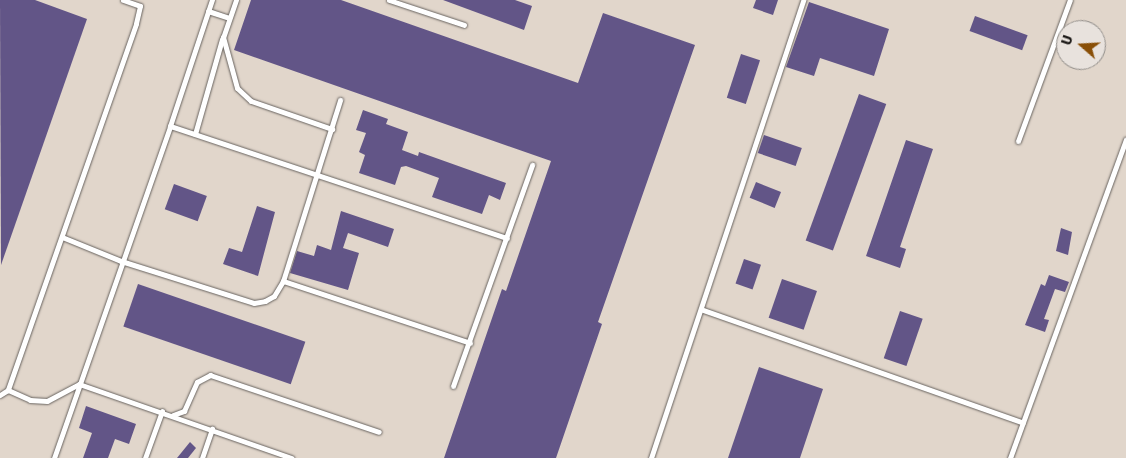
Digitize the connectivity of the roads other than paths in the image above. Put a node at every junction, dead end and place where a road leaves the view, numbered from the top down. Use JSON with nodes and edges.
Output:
{"nodes":[{"id":1,"x":123,"y":0,"type":"edge"},
{"id":2,"x":212,"y":0,"type":"edge"},
{"id":3,"x":236,"y":0,"type":"edge"},
{"id":4,"x":389,"y":0,"type":"edge"},
{"id":5,"x":803,"y":0,"type":"edge"},
{"id":6,"x":1070,"y":0,"type":"edge"},
{"id":7,"x":208,"y":11,"type":"junction"},
{"id":8,"x":229,"y":18,"type":"junction"},
{"id":9,"x":464,"y":25,"type":"dead end"},
{"id":10,"x":222,"y":37,"type":"junction"},
{"id":11,"x":340,"y":100,"type":"dead end"},
{"id":12,"x":170,"y":126,"type":"junction"},
{"id":13,"x":332,"y":129,"type":"junction"},
{"id":14,"x":195,"y":134,"type":"junction"},
{"id":15,"x":1126,"y":139,"type":"edge"},
{"id":16,"x":1018,"y":140,"type":"dead end"},
{"id":17,"x":532,"y":165,"type":"dead end"},
{"id":18,"x":319,"y":174,"type":"junction"},
{"id":19,"x":62,"y":237,"type":"junction"},
{"id":20,"x":507,"y":238,"type":"junction"},
{"id":21,"x":121,"y":261,"type":"junction"},
{"id":22,"x":284,"y":281,"type":"junction"},
{"id":23,"x":703,"y":310,"type":"junction"},
{"id":24,"x":470,"y":343,"type":"junction"},
{"id":25,"x":79,"y":384,"type":"junction"},
{"id":26,"x":454,"y":386,"type":"dead end"},
{"id":27,"x":8,"y":390,"type":"junction"},
{"id":28,"x":0,"y":395,"type":"edge"},
{"id":29,"x":162,"y":411,"type":"junction"},
{"id":30,"x":172,"y":415,"type":"junction"},
{"id":31,"x":1023,"y":423,"type":"junction"},
{"id":32,"x":212,"y":430,"type":"junction"},
{"id":33,"x":379,"y":432,"type":"dead end"},
{"id":34,"x":54,"y":458,"type":"edge"},
{"id":35,"x":145,"y":458,"type":"edge"},
{"id":36,"x":202,"y":458,"type":"edge"},
{"id":37,"x":291,"y":458,"type":"edge"},
{"id":38,"x":652,"y":458,"type":"edge"},
{"id":39,"x":1010,"y":458,"type":"edge"}],
"edges":[{"from":1,"to":19,"type":"lane"},
{"from":2,"to":7,"type":"lane"},
{"from":3,"to":8,"type":"lane"},
{"from":4,"to":9,"type":"lane"},
{"from":5,"to":23,"type":"lane"},
{"from":6,"to":16,"type":"lane"},
{"from":7,"to":8,"type":"lane"},
{"from":7,"to":12,"type":"lane"},
{"from":8,"to":10,"type":"lane"},
{"from":10,"to":13,"type":"lane"},
{"from":10,"to":14,"type":"lane"},
{"from":11,"to":13,"type":"lane"},
{"from":12,"to":14,"type":"lane"},
{"from":12,"to":21,"type":"lane"},
{"from":13,"to":18,"type":"lane"},
{"from":14,"to":18,"type":"lane"},
{"from":15,"to":31,"type":"lane"},
{"from":17,"to":20,"type":"lane"},
{"from":18,"to":20,"type":"lane"},
{"from":18,"to":22,"type":"lane"},
{"from":19,"to":21,"type":"lane"},
{"from":19,"to":27,"type":"lane"},
{"from":20,"to":24,"type":"lane"},
{"from":21,"to":22,"type":"lane"},
{"from":21,"to":25,"type":"lane"},
{"from":22,"to":24,"type":"lane"},
{"from":23,"to":31,"type":"lane"},
{"from":23,"to":38,"type":"lane"},
{"from":24,"to":26,"type":"lane"},
{"from":25,"to":27,"type":"lane"},
{"from":25,"to":29,"type":"lane"},
{"from":25,"to":34,"type":"lane"},
{"from":27,"to":28,"type":"lane"},
{"from":29,"to":30,"type":"lane"},
{"from":29,"to":35,"type":"lane"},
{"from":30,"to":32,"type":"lane"},
{"from":30,"to":33,"type":"lane"},
{"from":31,"to":39,"type":"lane"},
{"from":32,"to":36,"type":"lane"},
{"from":32,"to":37,"type":"lane"}]}
